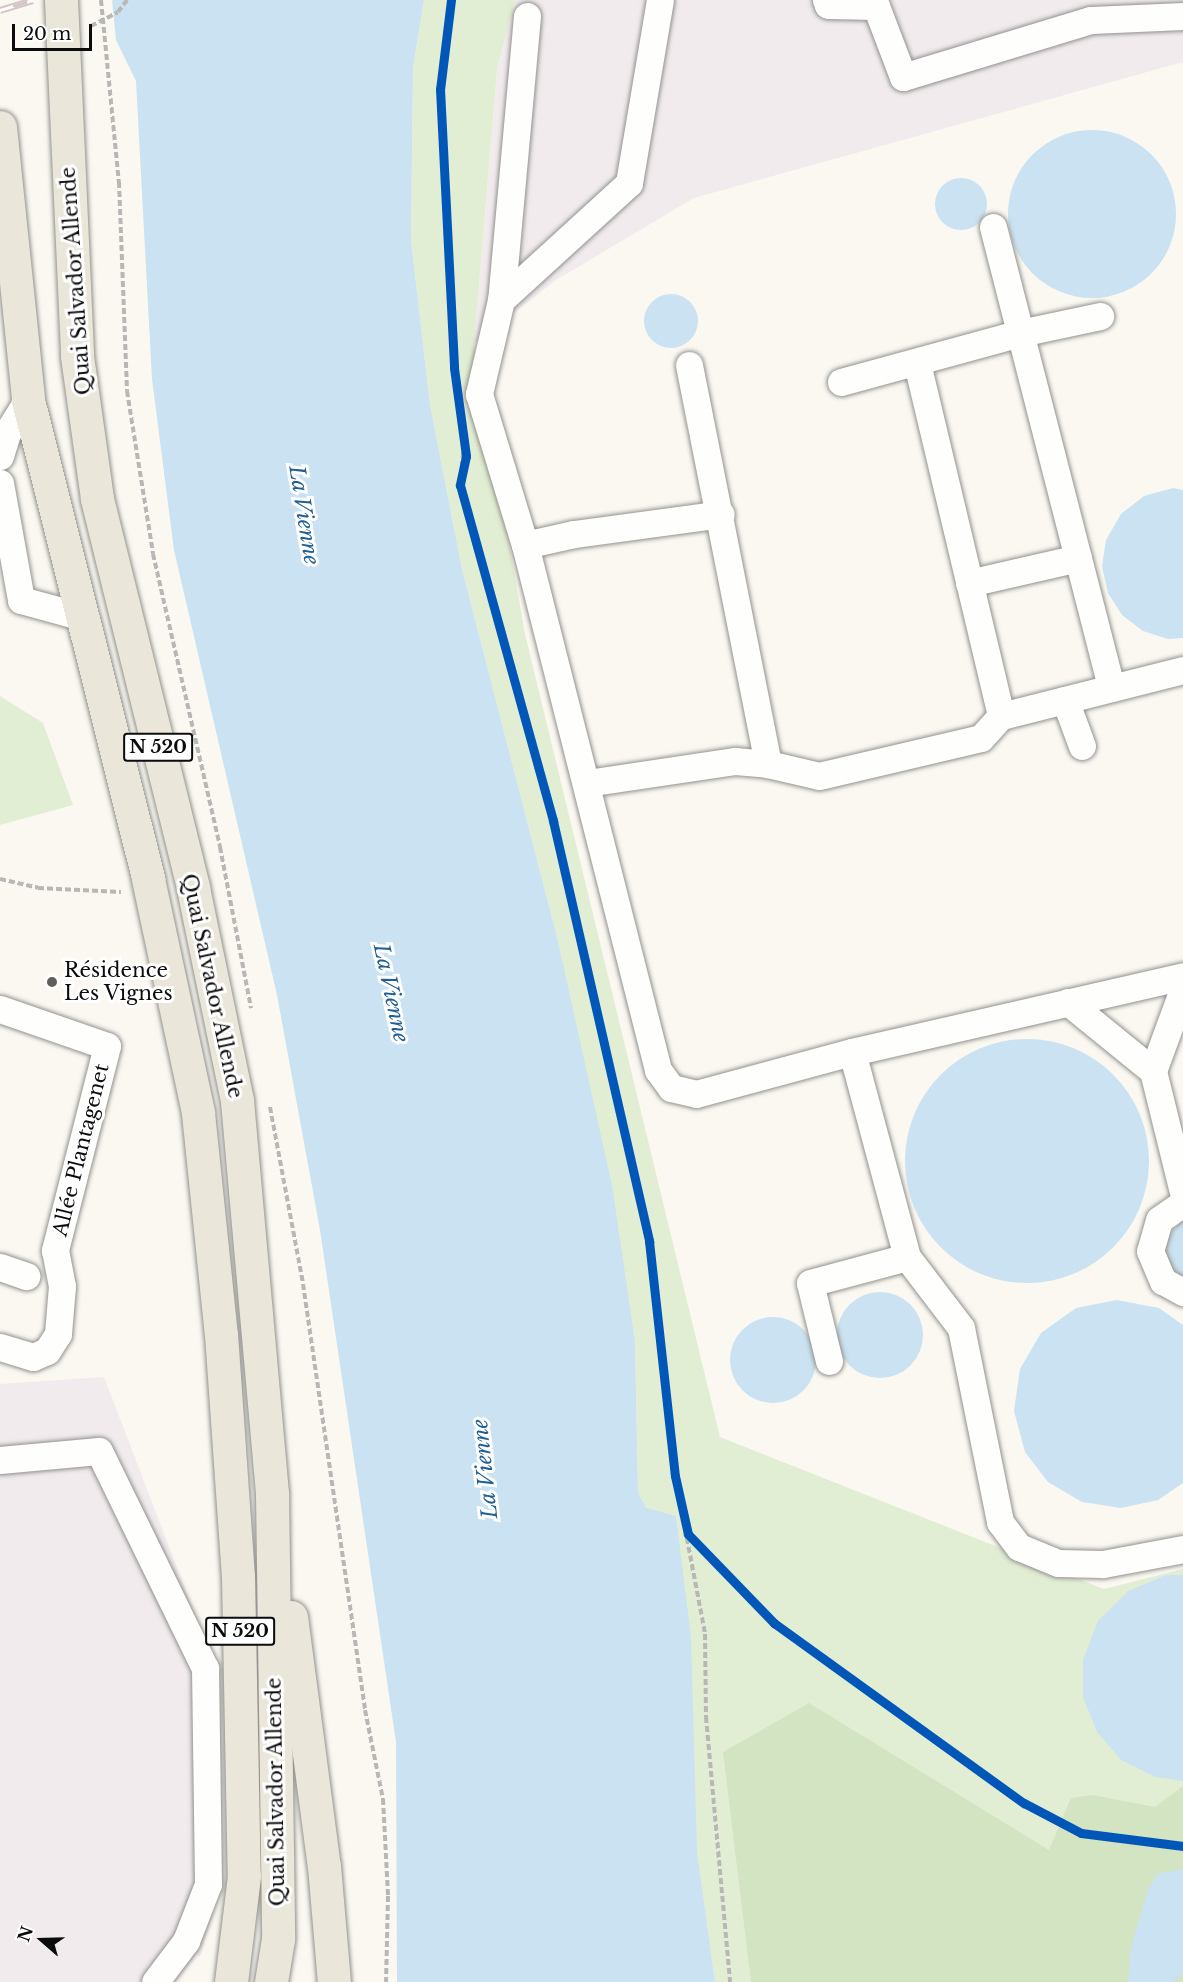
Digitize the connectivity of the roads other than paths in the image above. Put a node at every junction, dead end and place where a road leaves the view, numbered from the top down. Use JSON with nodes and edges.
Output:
{"nodes":[{"id":1,"x":61,"y":0,"type":"edge"},
{"id":2,"x":660,"y":0,"type":"edge"},
{"id":3,"x":826,"y":0,"type":"edge"},
{"id":4,"x":527,"y":16,"type":"dead end"},
{"id":5,"x":1183,"y":16,"type":"edge"},
{"id":6,"x":0,"y":127,"type":"edge"},
{"id":7,"x":993,"y":227,"type":"dead end"},
{"id":8,"x":501,"y":300,"type":"junction"},
{"id":9,"x":1100,"y":316,"type":"dead end"},
{"id":10,"x":1020,"y":333,"type":"junction"},
{"id":11,"x":917,"y":363,"type":"junction"},
{"id":12,"x":689,"y":365,"type":"dead end"},
{"id":13,"x":841,"y":382,"type":"dead end"},
{"id":14,"x":28,"y":400,"type":"junction"},
{"id":15,"x":0,"y":456,"type":"edge"},
{"id":16,"x":0,"y":483,"type":"edge"},
{"id":17,"x":721,"y":514,"type":"junction"},
{"id":18,"x":525,"y":545,"type":"junction"},
{"id":19,"x":1078,"y":558,"type":"junction"},
{"id":20,"x":969,"y":583,"type":"junction"},
{"id":21,"x":83,"y":617,"type":"junction"},
{"id":22,"x":1183,"y":670,"type":"edge"},
{"id":23,"x":1111,"y":688,"type":"junction"},
{"id":24,"x":1065,"y":700,"type":"junction"},
{"id":25,"x":1001,"y":716,"type":"junction"},
{"id":26,"x":1082,"y":746,"type":"dead end"},
{"id":27,"x":768,"y":764,"type":"junction"},
{"id":28,"x":587,"y":783,"type":"junction"},
{"id":29,"x":1183,"y":976,"type":"edge"},
{"id":30,"x":1183,"y":989,"type":"edge"},
{"id":31,"x":1068,"y":1002,"type":"junction"},
{"id":32,"x":0,"y":1009,"type":"edge"},
{"id":33,"x":852,"y":1052,"type":"junction"},
{"id":34,"x":1153,"y":1071,"type":"junction"},
{"id":35,"x":1183,"y":1192,"type":"edge"},
{"id":36,"x":1183,"y":1203,"type":"edge"},
{"id":37,"x":907,"y":1257,"type":"junction"},
{"id":38,"x":0,"y":1267,"type":"edge"},
{"id":39,"x":26,"y":1276,"type":"dead end"},
{"id":40,"x":1183,"y":1292,"type":"edge"},
{"id":41,"x":0,"y":1347,"type":"edge"},
{"id":42,"x":829,"y":1361,"type":"dead end"},
{"id":43,"x":0,"y":1460,"type":"edge"},
{"id":44,"x":272,"y":1493,"type":"junction"},
{"id":45,"x":1183,"y":1549,"type":"edge"},
{"id":46,"x":238,"y":1929,"type":"junction"},
{"id":47,"x":155,"y":1982,"type":"edge"},
{"id":48,"x":214,"y":1982,"type":"edge"},
{"id":49,"x":231,"y":1982,"type":"edge"},
{"id":50,"x":270,"y":1982,"type":"edge"},
{"id":51,"x":334,"y":1982,"type":"edge"}],
"edges":[{"from":1,"to":44,"type":"main road","name":"Quai Salvador Allende","number":"N 520"},
{"from":2,"to":8,"type":"lane"},
{"from":3,"to":5,"type":"lane"},
{"from":4,"to":8,"type":"lane"},
{"from":6,"to":14,"type":"main road","name":"Quai Salvador Allende","number":"N 520"},
{"from":7,"to":10,"type":"lane"},
{"from":8,"to":18,"type":"lane"},
{"from":9,"to":10,"type":"lane"},
{"from":10,"to":11,"type":"lane"},
{"from":10,"to":19,"type":"lane"},
{"from":11,"to":13,"type":"lane"},
{"from":11,"to":20,"type":"lane"},
{"from":12,"to":17,"type":"lane"},
{"from":14,"to":15,"type":"lane"},
{"from":14,"to":21,"type":"main road","name":"Quai Salvador Allende","number":"N 520"},
{"from":16,"to":21,"type":"lane"},
{"from":17,"to":18,"type":"lane"},
{"from":17,"to":27,"type":"lane"},
{"from":18,"to":28,"type":"lane"},
{"from":19,"to":20,"type":"lane"},
{"from":19,"to":23,"type":"lane"},
{"from":20,"to":25,"type":"lane"},
{"from":21,"to":46,"type":"main road","name":"Quai Salvador Allende","number":"N 520"},
{"from":22,"to":23,"type":"lane"},
{"from":23,"to":24,"type":"lane"},
{"from":24,"to":25,"type":"lane"},
{"from":24,"to":26,"type":"lane"},
{"from":25,"to":27,"type":"lane"},
{"from":27,"to":28,"type":"lane"},
{"from":28,"to":33,"type":"lane"},
{"from":29,"to":31,"type":"lane"},
{"from":30,"to":34,"type":"lane"},
{"from":31,"to":33,"type":"lane"},
{"from":31,"to":34,"type":"lane"},
{"from":32,"to":41,"type":"lane","name":"Allée Plantagenet"},
{"from":33,"to":37,"type":"lane"},
{"from":34,"to":35,"type":"lane"},
{"from":36,"to":40,"type":"lane"},
{"from":37,"to":42,"type":"lane"},
{"from":37,"to":45,"type":"lane"},
{"from":38,"to":39,"type":"lane"},
{"from":43,"to":47,"type":"lane"},
{"from":44,"to":50,"type":"main road","name":"Quai Salvador Allende","number":"N 520"},
{"from":44,"to":51,"type":"main road"},
{"from":46,"to":48,"type":"main road"},
{"from":46,"to":49,"type":"main road","name":"Quai Salvador Allende","number":"N 520"}]}
